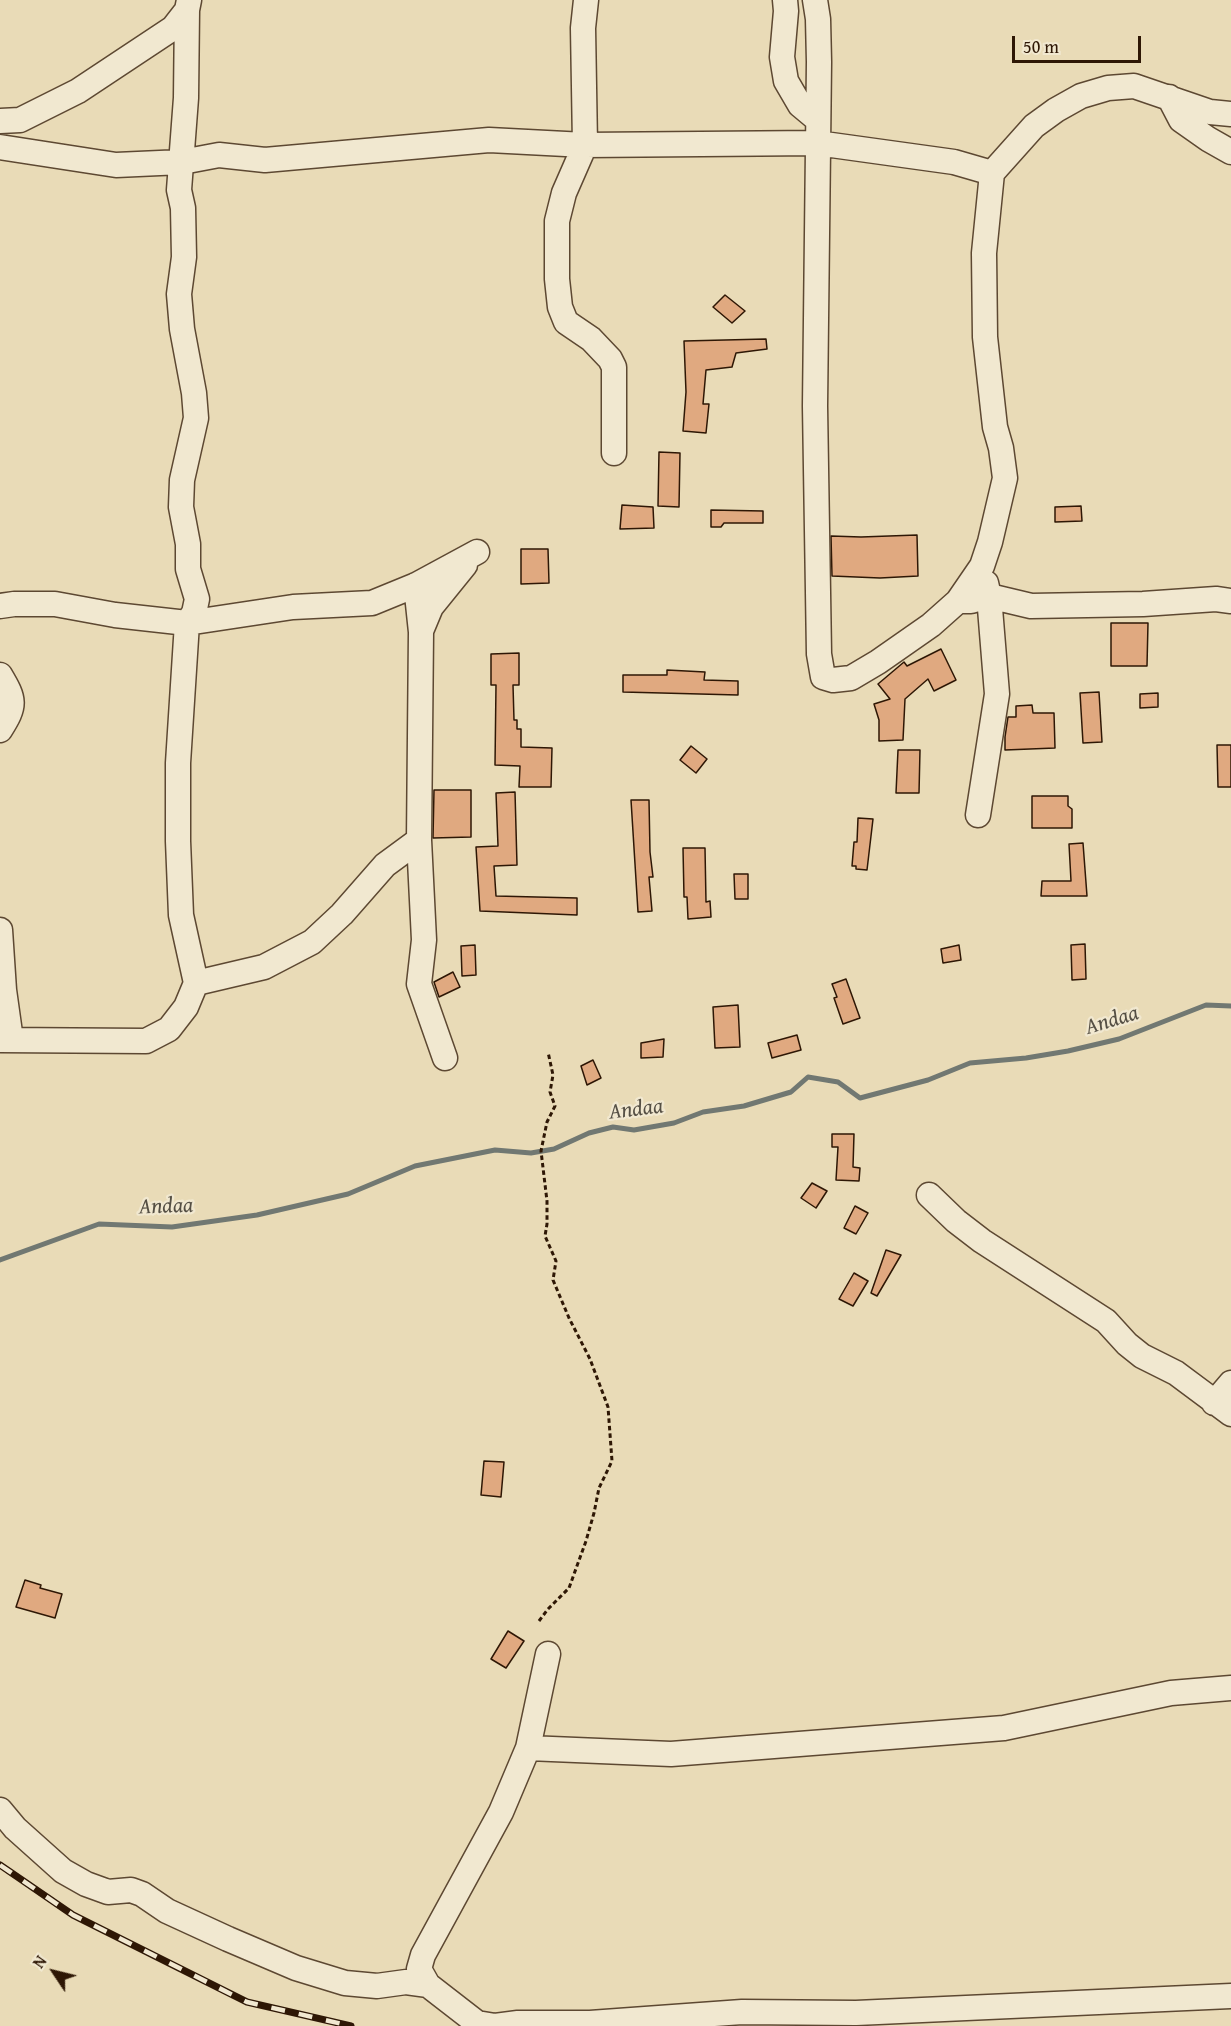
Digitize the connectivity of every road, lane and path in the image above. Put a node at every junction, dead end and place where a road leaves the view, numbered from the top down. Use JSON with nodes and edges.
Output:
{"nodes":[{"id":1,"x":586,"y":0,"type":"edge"},
{"id":2,"x":785,"y":0,"type":"edge"},
{"id":3,"x":814,"y":0,"type":"edge"},
{"id":4,"x":188,"y":5,"type":"edge"},
{"id":5,"x":1169,"y":97,"type":"junction"},
{"id":6,"x":1231,"y":114,"type":"edge"},
{"id":7,"x":0,"y":121,"type":"edge"},
{"id":8,"x":818,"y":131,"type":"junction"},
{"id":9,"x":585,"y":145,"type":"junction"},
{"id":10,"x":0,"y":147,"type":"edge"},
{"id":11,"x":1231,"y":152,"type":"edge"},
{"id":12,"x":182,"y":162,"type":"junction"},
{"id":13,"x":992,"y":173,"type":"junction"},
{"id":14,"x":614,"y":453,"type":"dead end"},
{"id":15,"x":982,"y":566,"type":"junction"},
{"id":16,"x":416,"y":585,"type":"junction"},
{"id":17,"x":990,"y":597,"type":"junction"},
{"id":18,"x":958,"y":601,"type":"junction"},
{"id":19,"x":1231,"y":601,"type":"edge"},
{"id":20,"x":0,"y":606,"type":"edge"},
{"id":21,"x":187,"y":623,"type":"junction"},
{"id":22,"x":421,"y":632,"type":"junction"},
{"id":23,"x":0,"y":675,"type":"edge"},
{"id":24,"x":0,"y":730,"type":"edge"},
{"id":25,"x":978,"y":815,"type":"dead end"},
{"id":26,"x":419,"y":840,"type":"junction"},
{"id":27,"x":0,"y":930,"type":"edge"},
{"id":28,"x":196,"y":983,"type":"junction"},
{"id":29,"x":2,"y":992,"type":"edge"},
{"id":30,"x":5,"y":1040,"type":"edge"},
{"id":31,"x":548,"y":1052,"type":"dead end"},
{"id":32,"x":445,"y":1058,"type":"dead end"},
{"id":33,"x":929,"y":1195,"type":"dead end"},
{"id":34,"x":1231,"y":1383,"type":"edge"},
{"id":35,"x":1223,"y":1409,"type":"edge"},
{"id":36,"x":539,"y":1621,"type":"dead end"},
{"id":37,"x":548,"y":1654,"type":"dead end"},
{"id":38,"x":1231,"y":1688,"type":"edge"},
{"id":39,"x":528,"y":1748,"type":"junction"},
{"id":40,"x":0,"y":1810,"type":"edge"},
{"id":41,"x":428,"y":1985,"type":"junction"},
{"id":42,"x":1231,"y":1996,"type":"edge"}],
"edges":[{"from":1,"to":9,"type":"street"},
{"from":2,"to":8,"type":"street"},
{"from":3,"to":8,"type":"street"},
{"from":4,"to":7,"type":"street"},
{"from":4,"to":12,"type":"street"},
{"from":5,"to":6,"type":"street"},
{"from":5,"to":11,"type":"street"},
{"from":5,"to":13,"type":"street"},
{"from":8,"to":9,"type":"street"},
{"from":8,"to":13,"type":"street"},
{"from":8,"to":18,"type":"street"},
{"from":9,"to":12,"type":"street"},
{"from":9,"to":14,"type":"street"},
{"from":10,"to":12,"type":"street"},
{"from":12,"to":21,"type":"street"},
{"from":13,"to":15,"type":"street"},
{"from":15,"to":17,"type":"street"},
{"from":15,"to":18,"type":"street"},
{"from":16,"to":21,"type":"street"},
{"from":16,"to":22,"type":"street"},
{"from":16,"to":22,"type":"street"},
{"from":17,"to":18,"type":"street"},
{"from":17,"to":19,"type":"street"},
{"from":17,"to":25,"type":"street"},
{"from":20,"to":21,"type":"street"},
{"from":21,"to":28,"type":"street"},
{"from":22,"to":26,"type":"street"},
{"from":23,"to":24,"type":"street"},
{"from":26,"to":28,"type":"street"},
{"from":26,"to":32,"type":"street"},
{"from":27,"to":29,"type":"street"},
{"from":28,"to":30,"type":"street"},
{"from":29,"to":30,"type":"street"},
{"from":31,"to":36,"type":"path"},
{"from":33,"to":35,"type":"street"},
{"from":34,"to":35,"type":"street"},
{"from":37,"to":39,"type":"street"},
{"from":38,"to":39,"type":"street"},
{"from":39,"to":41,"type":"street"},
{"from":40,"to":41,"type":"street"},
{"from":41,"to":42,"type":"street"}]}
